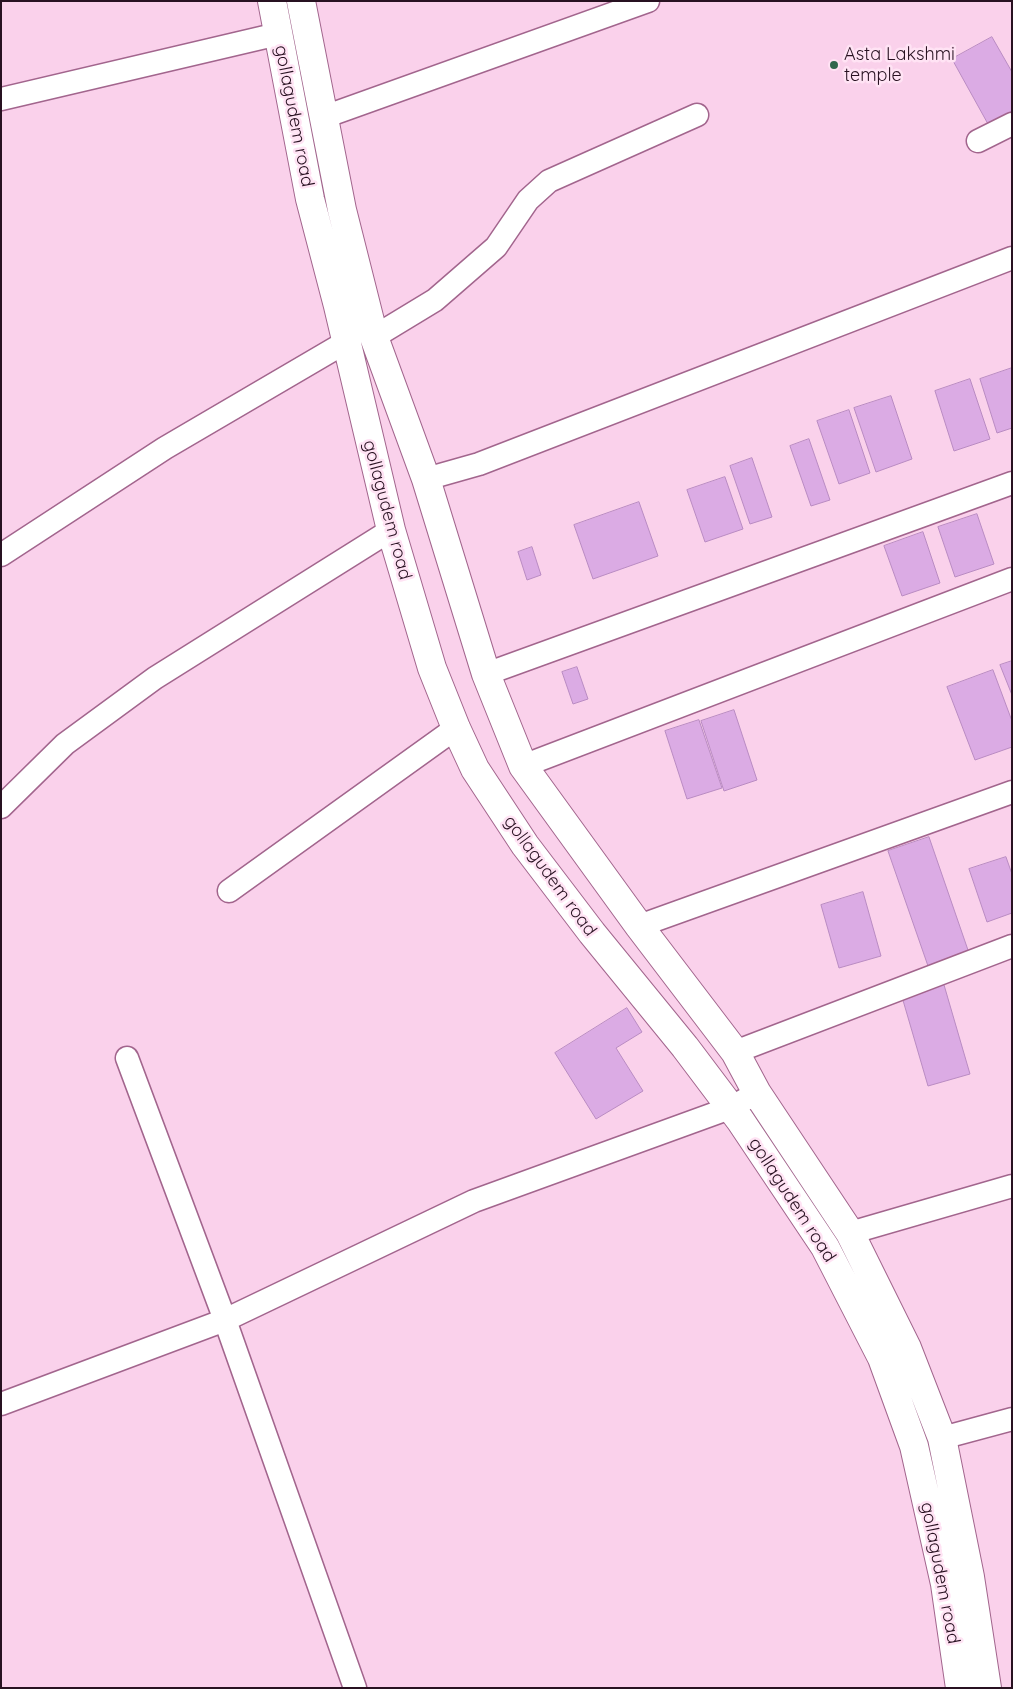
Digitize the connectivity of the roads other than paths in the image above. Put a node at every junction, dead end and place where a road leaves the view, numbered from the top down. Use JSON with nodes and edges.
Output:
{"nodes":[{"id":1,"x":272,"y":1,"type":"edge"},
{"id":2,"x":301,"y":1,"type":"edge"},
{"id":3,"x":635,"y":3,"type":"edge"},
{"id":4,"x":278,"y":34,"type":"junction"},
{"id":5,"x":1,"y":99,"type":"edge"},
{"id":6,"x":697,"y":115,"type":"dead end"},
{"id":7,"x":324,"y":117,"type":"junction"},
{"id":8,"x":1012,"y":124,"type":"edge"},
{"id":9,"x":978,"y":142,"type":"dead end"},
{"id":10,"x":1012,"y":258,"type":"edge"},
{"id":11,"x":374,"y":337,"type":"junction"},
{"id":12,"x":346,"y":342,"type":"junction"},
{"id":13,"x":426,"y":479,"type":"junction"},
{"id":14,"x":1012,"y":483,"type":"edge"},
{"id":15,"x":391,"y":530,"type":"junction"},
{"id":16,"x":1,"y":556,"type":"edge"},
{"id":17,"x":1012,"y":579,"type":"edge"},
{"id":18,"x":486,"y":674,"type":"junction"},
{"id":19,"x":456,"y":728,"type":"junction"},
{"id":20,"x":523,"y":766,"type":"junction"},
{"id":21,"x":1012,"y":792,"type":"edge"},
{"id":22,"x":1,"y":807,"type":"edge"},
{"id":23,"x":229,"y":891,"type":"dead end"},
{"id":24,"x":638,"y":926,"type":"junction"},
{"id":25,"x":1012,"y":946,"type":"edge"},
{"id":26,"x":735,"y":1052,"type":"junction"},
{"id":27,"x":127,"y":1058,"type":"dead end"},
{"id":28,"x":757,"y":1093,"type":"junction"},
{"id":29,"x":730,"y":1108,"type":"junction"},
{"id":30,"x":1012,"y":1186,"type":"edge"},
{"id":31,"x":850,"y":1233,"type":"junction"},
{"id":32,"x":225,"y":1320,"type":"junction"},
{"id":33,"x":1,"y":1404,"type":"edge"},
{"id":34,"x":1012,"y":1419,"type":"edge"},
{"id":35,"x":942,"y":1438,"type":"junction"},
{"id":36,"x":354,"y":1688,"type":"edge"},
{"id":37,"x":960,"y":1688,"type":"edge"},
{"id":38,"x":987,"y":1688,"type":"edge"}],
"edges":[{"from":1,"to":4,"type":"street","name":"gollagudem road"},
{"from":2,"to":7,"type":"street","name":"gollagudem road"},
{"from":3,"to":7,"type":"street"},
{"from":4,"to":5,"type":"street"},
{"from":4,"to":12,"type":"street","name":"gollagudem road"},
{"from":6,"to":11,"type":"street"},
{"from":7,"to":11,"type":"street","name":"gollagudem road"},
{"from":8,"to":9,"type":"street"},
{"from":10,"to":13,"type":"street"},
{"from":11,"to":13,"type":"street","name":"gollagudem road"},
{"from":12,"to":15,"type":"street","name":"gollagudem road"},
{"from":12,"to":16,"type":"street"},
{"from":13,"to":18,"type":"street","name":"gollagudem road"},
{"from":14,"to":18,"type":"street"},
{"from":15,"to":19,"type":"street","name":"gollagudem road"},
{"from":15,"to":22,"type":"street"},
{"from":17,"to":20,"type":"street"},
{"from":18,"to":20,"type":"street","name":"gollagudem road"},
{"from":19,"to":23,"type":"street"},
{"from":19,"to":29,"type":"street","name":"gollagudem road"},
{"from":20,"to":24,"type":"street","name":"gollagudem road"},
{"from":21,"to":24,"type":"street"},
{"from":24,"to":26,"type":"street","name":"gollagudem road"},
{"from":25,"to":26,"type":"street"},
{"from":26,"to":28,"type":"street","name":"gollagudem road"},
{"from":27,"to":32,"type":"street"},
{"from":28,"to":29,"type":"street"},
{"from":28,"to":31,"type":"street","name":"gollagudem road"},
{"from":29,"to":32,"type":"street"},
{"from":29,"to":37,"type":"street","name":"gollagudem road"},
{"from":30,"to":31,"type":"street"},
{"from":31,"to":35,"type":"street","name":"gollagudem road"},
{"from":32,"to":33,"type":"street"},
{"from":32,"to":36,"type":"street"},
{"from":34,"to":35,"type":"street"},
{"from":35,"to":38,"type":"street","name":"gollagudem road"}]}
